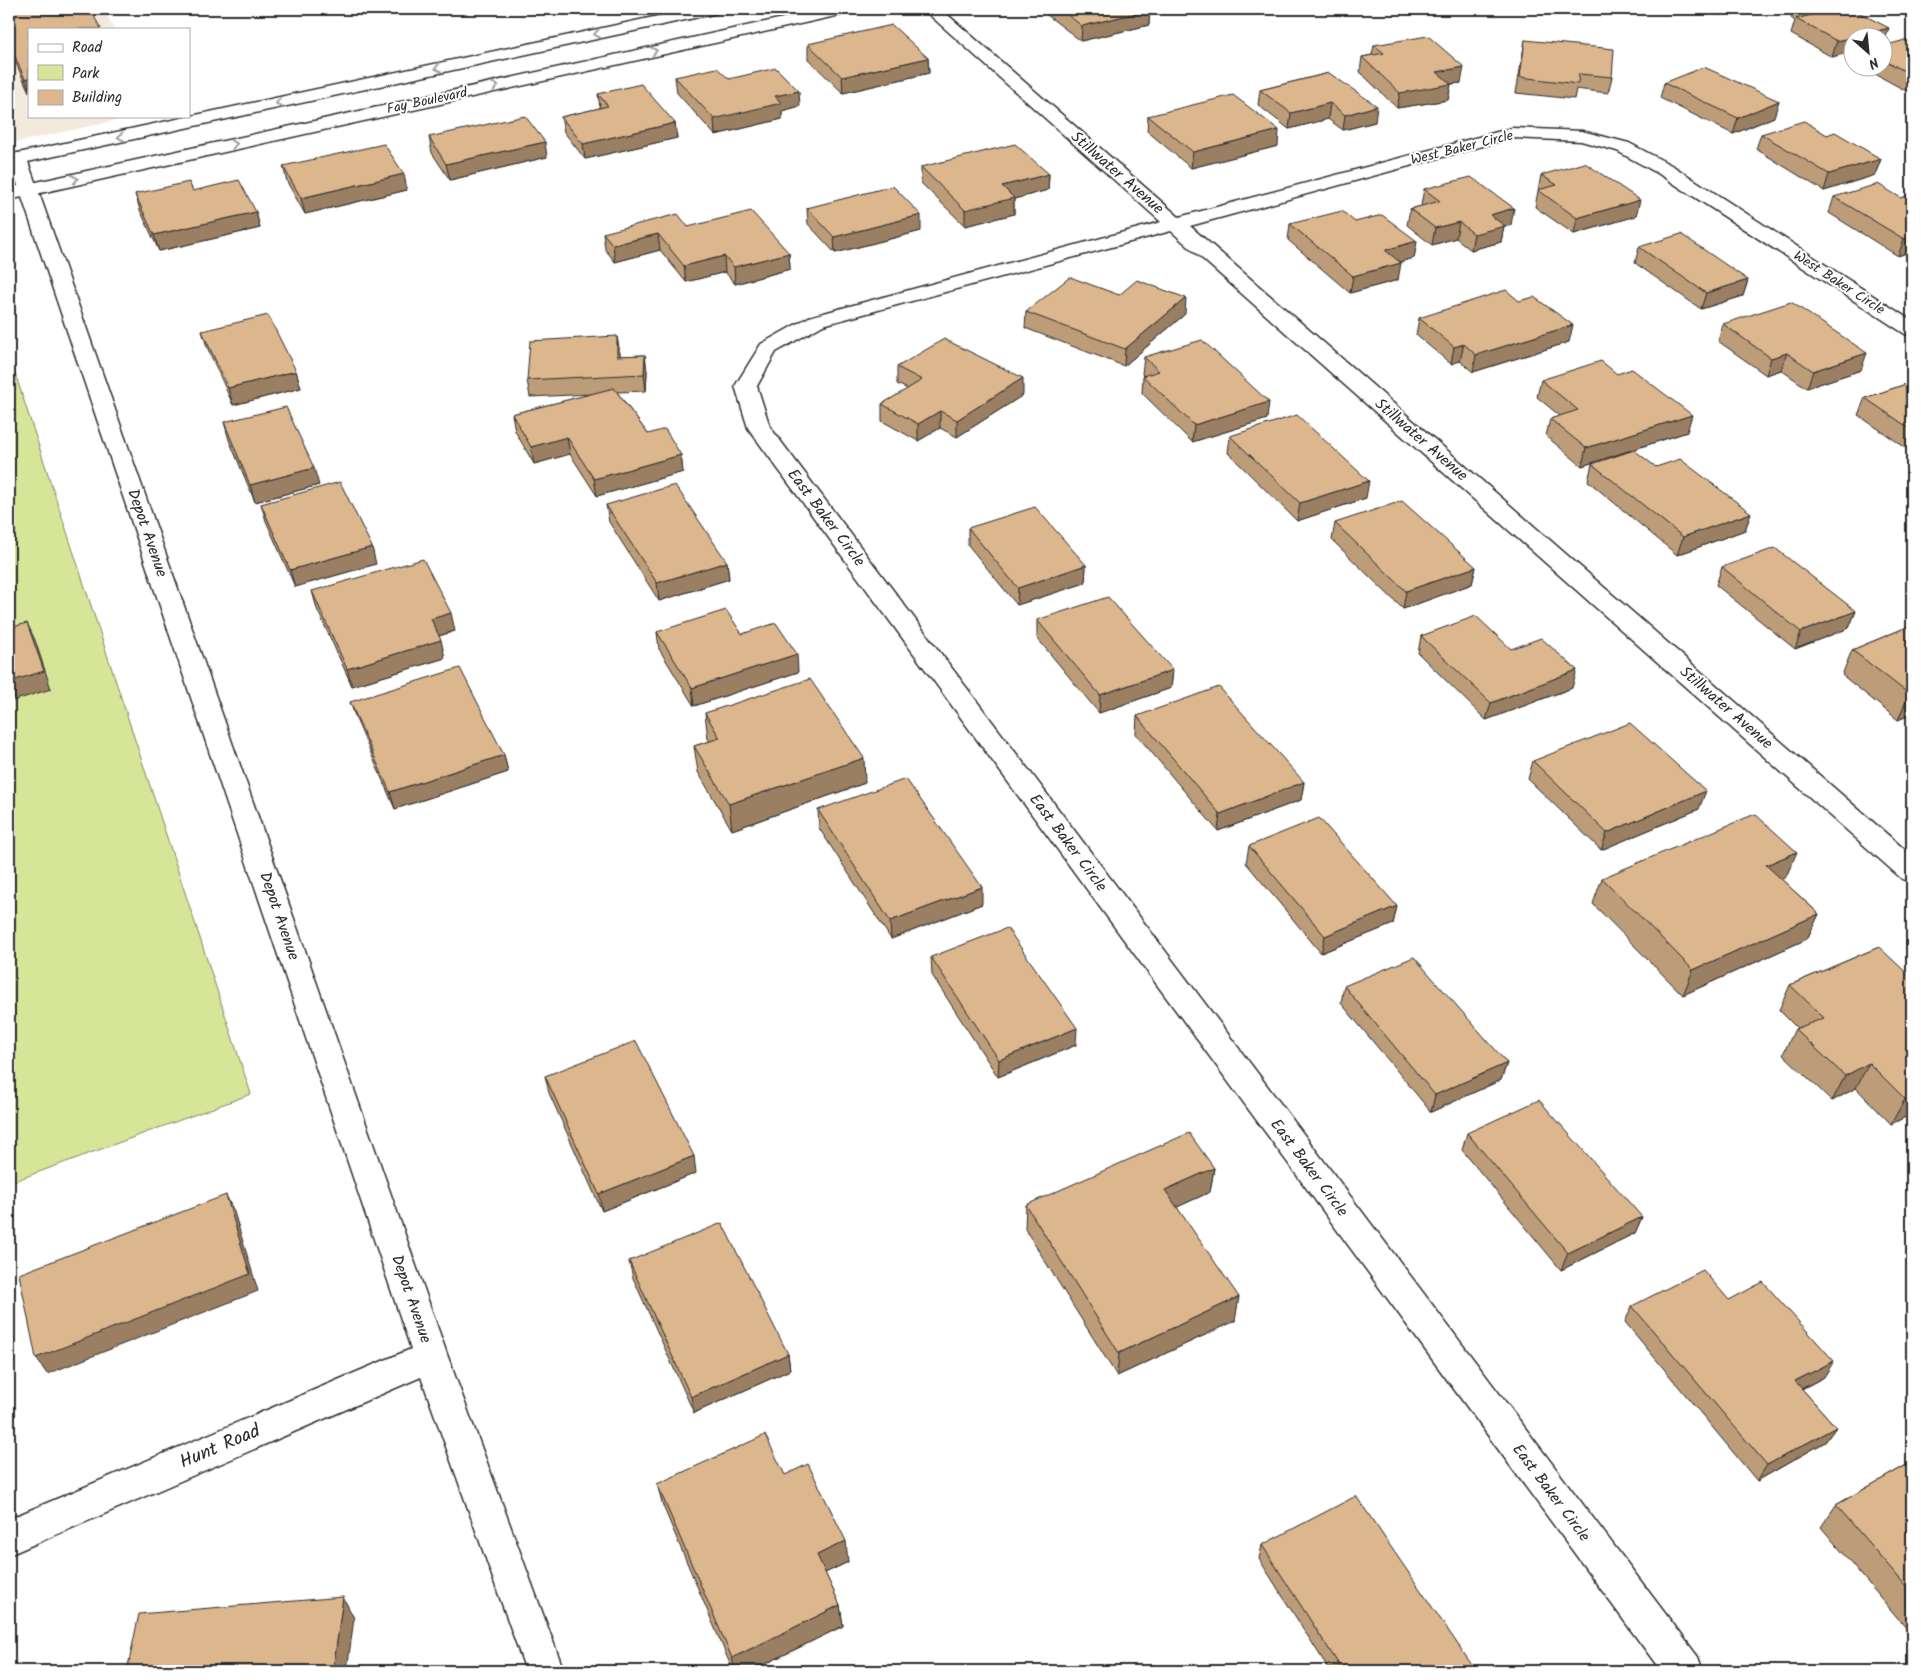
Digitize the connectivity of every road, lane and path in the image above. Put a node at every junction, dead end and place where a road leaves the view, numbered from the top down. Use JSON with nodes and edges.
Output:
{"nodes":[{"id":1,"x":713,"y":9,"type":"edge"},
{"id":2,"x":845,"y":9,"type":"edge"},
{"id":3,"x":931,"y":9,"type":"edge"},
{"id":4,"x":13,"y":160,"type":"edge"},
{"id":5,"x":18,"y":192,"type":"edge"},
{"id":6,"x":1176,"y":224,"type":"junction"},
{"id":7,"x":1912,"y":330,"type":"edge"},
{"id":8,"x":1912,"y":872,"type":"edge"},
{"id":9,"x":431,"y":1357,"type":"junction"},
{"id":10,"x":9,"y":1537,"type":"edge"},
{"id":11,"x":545,"y":1671,"type":"edge"},
{"id":12,"x":1684,"y":1671,"type":"edge"}],
"edges":[{"from":1,"to":4,"type":"street","name":"Fay Boulevard","one_way":true},
{"from":5,"to":2,"type":"street","name":"Fay Boulevard","one_way":true},
{"from":3,"to":6,"type":"street","name":"Stillwater Avenue"},
{"from":4,"to":5,"type":"street","name":"Depot Avenue"},
{"from":5,"to":9,"type":"street","name":"Depot Avenue"},
{"from":6,"to":7,"type":"street","name":"West Baker Circle"},
{"from":6,"to":8,"type":"street","name":"Stillwater Avenue"},
{"from":6,"to":12,"type":"street","name":"East Baker Circle"},
{"from":9,"to":10,"type":"street","name":"Hunt Road"},
{"from":9,"to":11,"type":"street","name":"Depot Avenue"}]}
